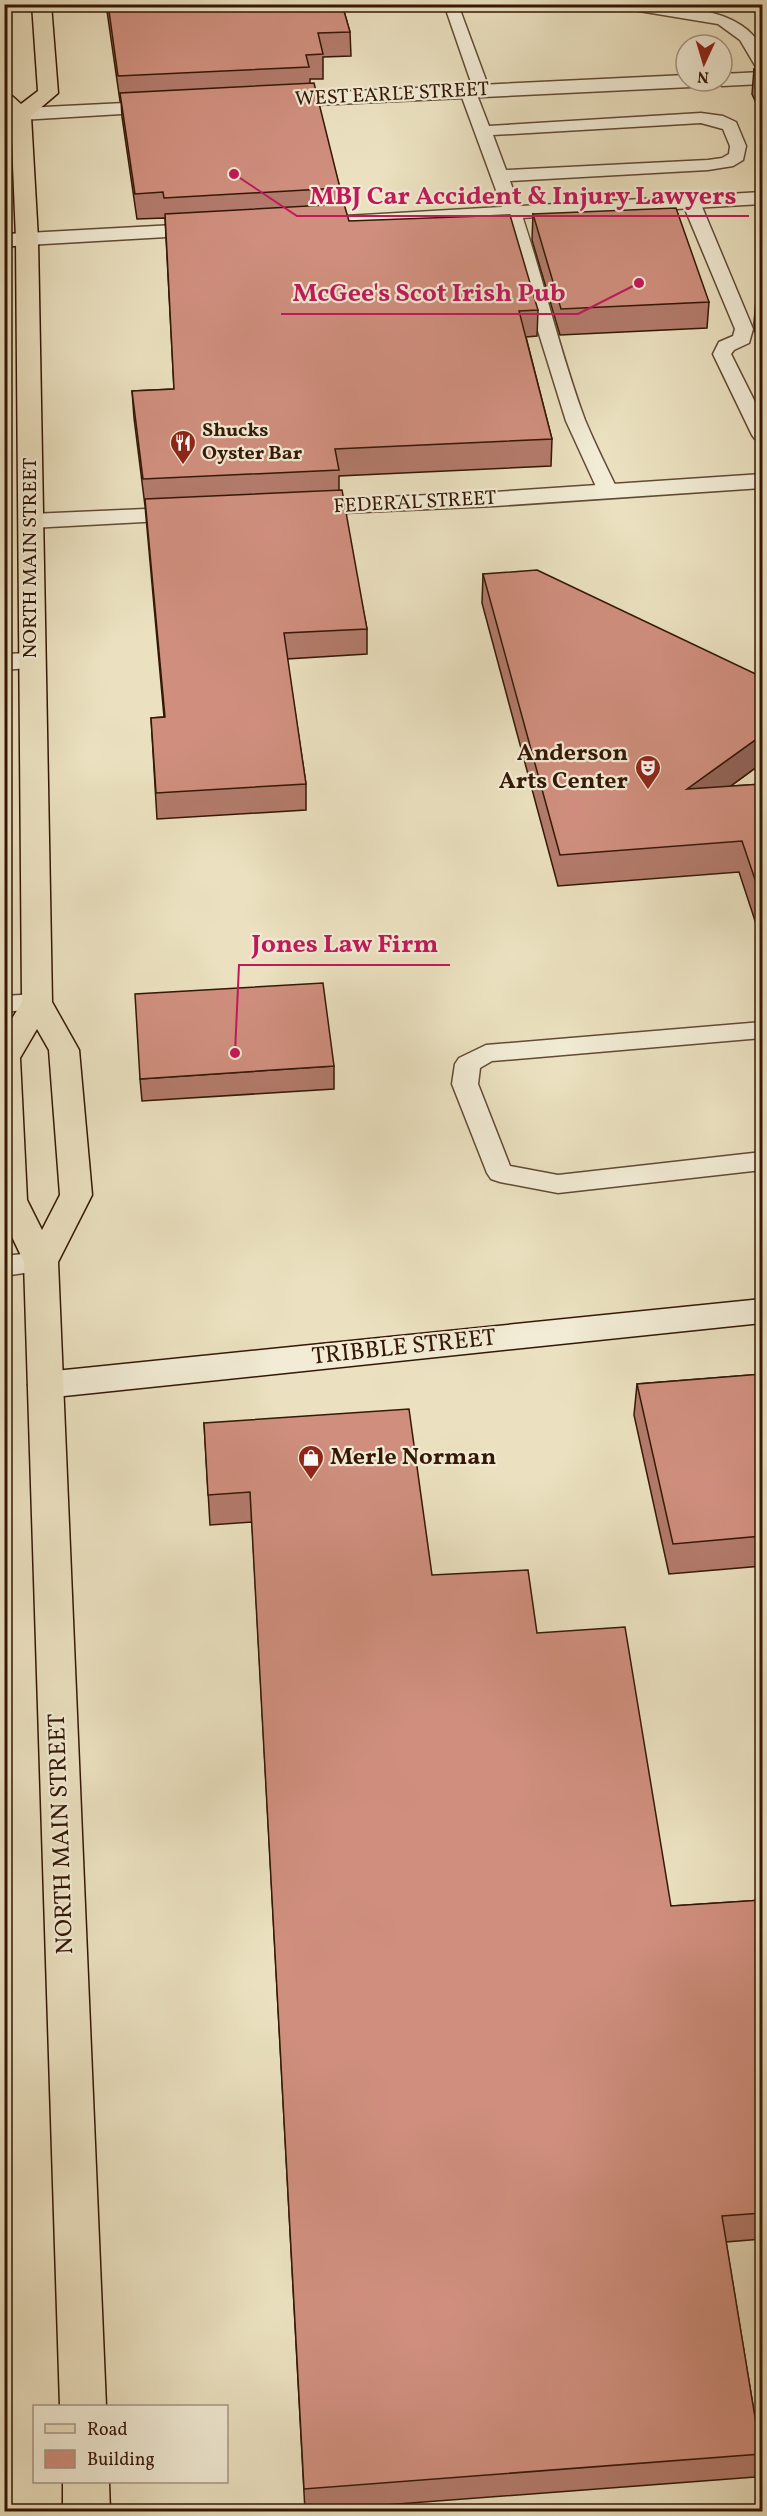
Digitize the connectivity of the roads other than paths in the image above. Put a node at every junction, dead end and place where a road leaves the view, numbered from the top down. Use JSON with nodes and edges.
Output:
{"nodes":[{"id":1,"x":41,"y":4,"type":"edge"},
{"id":2,"x":627,"y":4,"type":"edge"},
{"id":3,"x":453,"y":5,"type":"edge"},
{"id":4,"x":762,"y":64,"type":"edge"},
{"id":5,"x":762,"y":78,"type":"edge"},
{"id":6,"x":734,"y":79,"type":"edge"},
{"id":7,"x":674,"y":82,"type":"edge"},
{"id":8,"x":475,"y":91,"type":"junction"},
{"id":9,"x":257,"y":102,"type":"edge"},
{"id":10,"x":187,"y":106,"type":"edge"},
{"id":11,"x":10,"y":109,"type":"edge"},
{"id":12,"x":482,"y":130,"type":"junction"},
{"id":13,"x":499,"y":176,"type":"junction"},
{"id":14,"x":762,"y":198,"type":"edge"},
{"id":15,"x":690,"y":202,"type":"junction"},
{"id":16,"x":513,"y":212,"type":"junction"},
{"id":17,"x":286,"y":225,"type":"edge"},
{"id":18,"x":226,"y":228,"type":"edge"},
{"id":19,"x":27,"y":240,"type":"junction"},
{"id":20,"x":4,"y":241,"type":"edge"},
{"id":21,"x":762,"y":435,"type":"edge"},
{"id":22,"x":762,"y":481,"type":"edge"},
{"id":23,"x":608,"y":491,"type":"junction"},
{"id":24,"x":281,"y":509,"type":"edge"},
{"id":25,"x":212,"y":513,"type":"edge"},
{"id":26,"x":31,"y":521,"type":"junction"},
{"id":27,"x":18,"y":662,"type":"edge"},
{"id":28,"x":37,"y":1002,"type":"junction"},
{"id":29,"x":4,"y":1004,"type":"edge"},
{"id":30,"x":762,"y":1030,"type":"edge"},
{"id":31,"x":762,"y":1161,"type":"edge"},
{"id":32,"x":41,"y":1262,"type":"junction"},
{"id":33,"x":4,"y":1266,"type":"edge"},
{"id":34,"x":762,"y":1311,"type":"edge"},
{"id":35,"x":45,"y":1385,"type":"junction"},
{"id":36,"x":83,"y":2405,"type":"edge"},
{"id":37,"x":86,"y":2483,"type":"edge"},
{"id":38,"x":87,"y":2511,"type":"edge"}],
"edges":[{"from":1,"to":11,"type":"main road"},
{"from":2,"to":4,"type":"lane"},
{"from":3,"to":8,"type":"lane"},
{"from":5,"to":6,"type":"street"},
{"from":7,"to":8,"type":"street","name":"WEST EARLE STREET"},
{"from":8,"to":9,"type":"street","name":"WEST EARLE STREET"},
{"from":8,"to":12,"type":"lane"},
{"from":10,"to":11,"type":"street"},
{"from":11,"to":19,"type":"main road","name":"NORTH MAIN STREET"},
{"from":12,"to":13,"type":"lane"},
{"from":12,"to":13,"type":"lane"},
{"from":13,"to":16,"type":"lane"},
{"from":14,"to":15,"type":"street"},
{"from":15,"to":16,"type":"street"},
{"from":15,"to":21,"type":"lane"},
{"from":16,"to":17,"type":"street"},
{"from":16,"to":23,"type":"lane"},
{"from":18,"to":19,"type":"street"},
{"from":19,"to":20,"type":"street"},
{"from":19,"to":26,"type":"main road","name":"NORTH MAIN STREET"},
{"from":22,"to":23,"type":"street","name":"FEDERAL STREET"},
{"from":23,"to":24,"type":"street","name":"FEDERAL STREET"},
{"from":25,"to":26,"type":"street"},
{"from":26,"to":27,"type":"main road","name":"NORTH MAIN STREET"},
{"from":27,"to":28,"type":"main road","name":"NORTH MAIN STREET"},
{"from":28,"to":29,"type":"lane"},
{"from":28,"to":32,"type":"main road","name":"NORTH MAIN STREET"},
{"from":28,"to":32,"type":"main road","name":"NORTH MAIN STREET"},
{"from":30,"to":31,"type":"lane"},
{"from":32,"to":33,"type":"lane"},
{"from":32,"to":35,"type":"main road","name":"NORTH MAIN STREET"},
{"from":34,"to":35,"type":"street","name":"TRIBBLE STREET"},
{"from":35,"to":36,"type":"main road","name":"NORTH MAIN STREET"},
{"from":37,"to":38,"type":"main road"}]}
